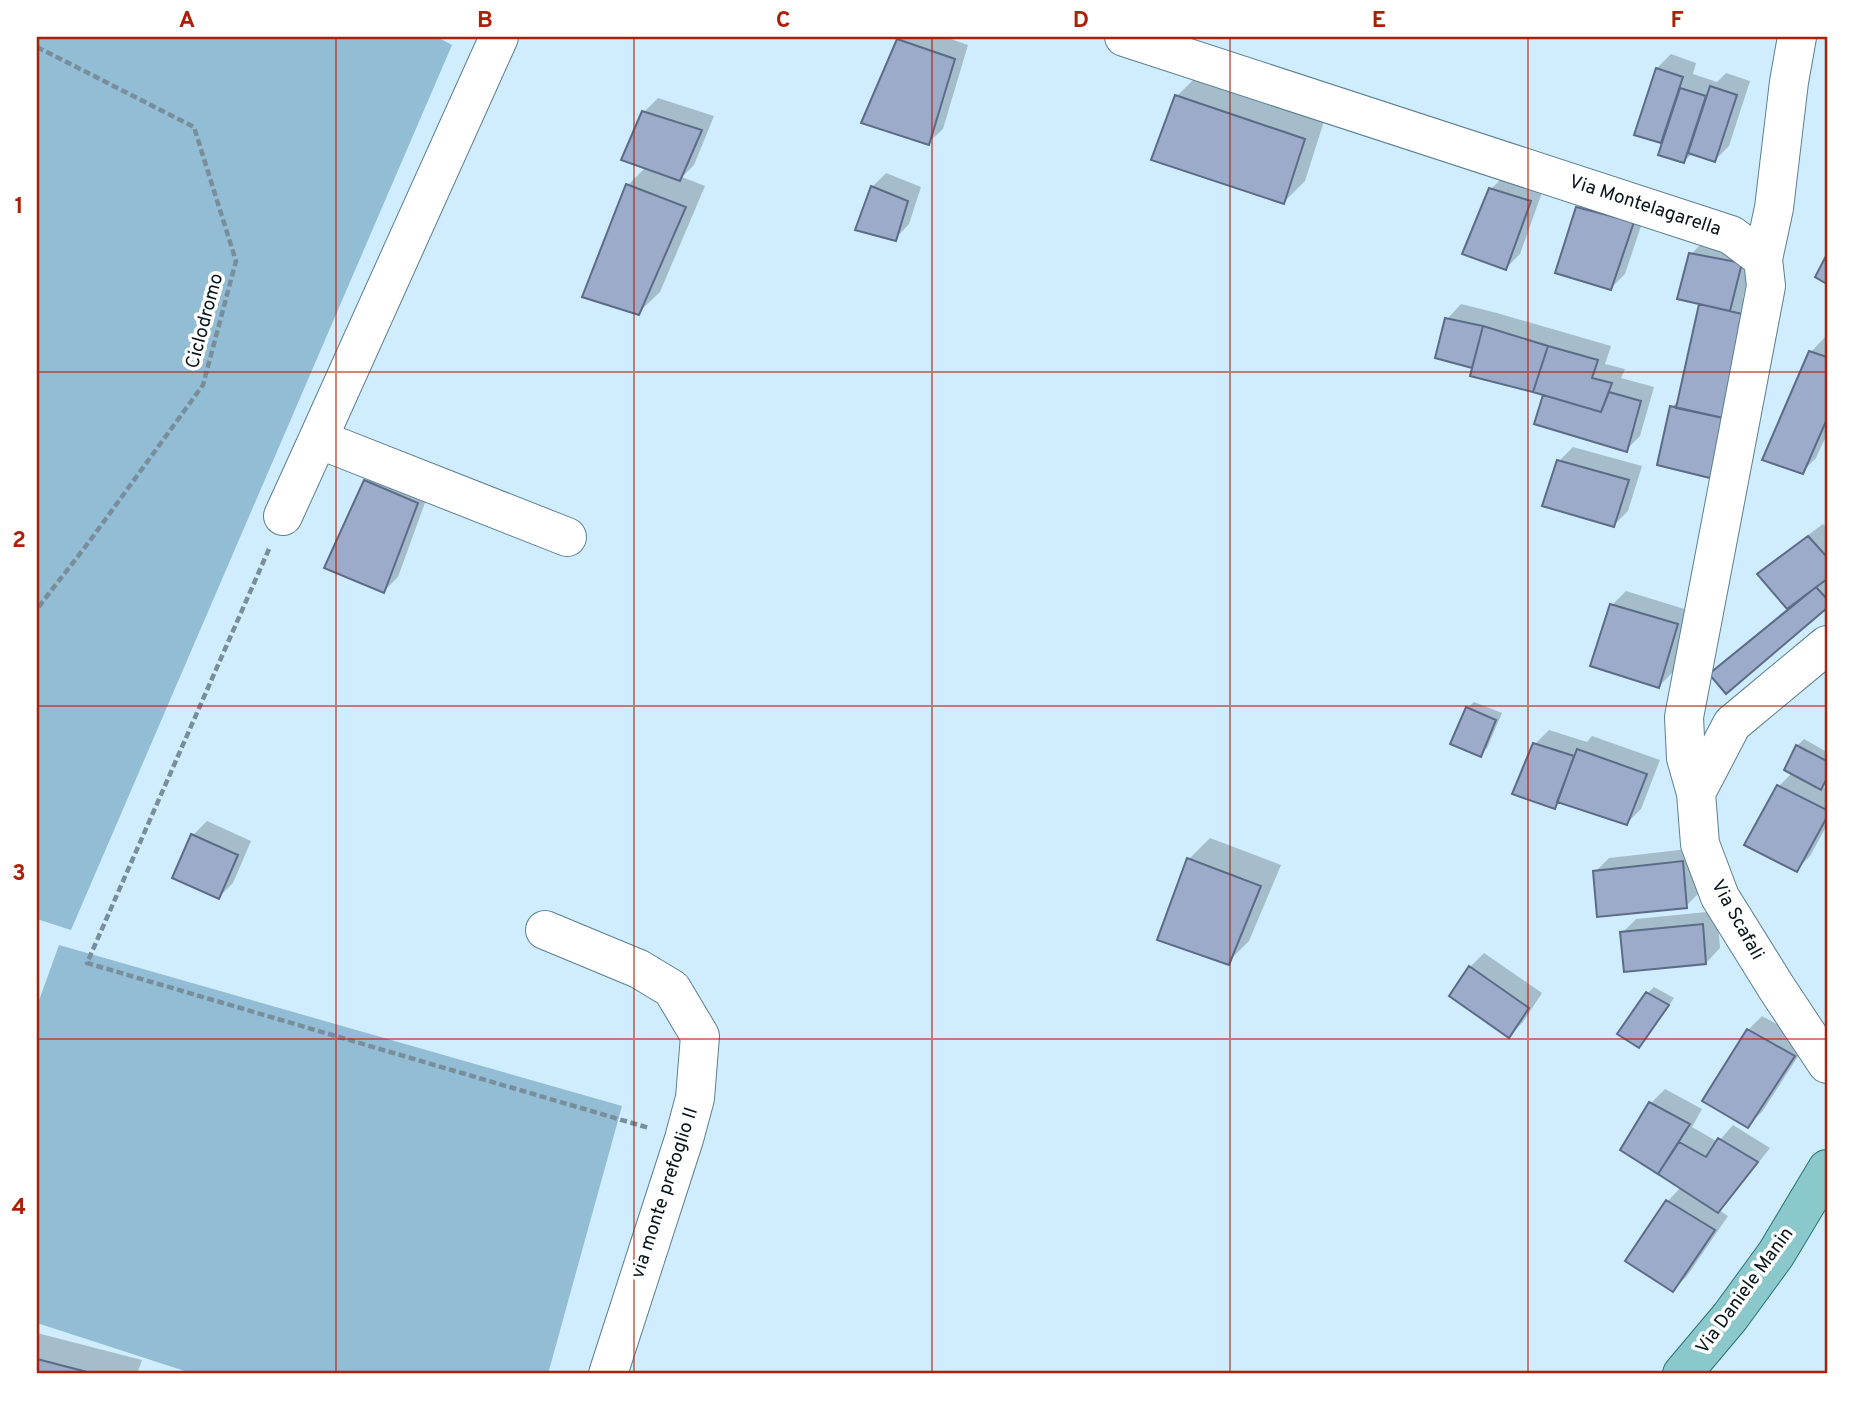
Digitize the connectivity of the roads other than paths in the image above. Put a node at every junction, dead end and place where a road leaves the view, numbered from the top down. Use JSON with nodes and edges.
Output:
{"nodes":[{"id":1,"x":499,"y":37,"type":"edge"},
{"id":2,"x":1124,"y":37,"type":"edge"},
{"id":3,"x":1797,"y":37,"type":"edge"},
{"id":4,"x":1763,"y":260,"type":"junction"},
{"id":5,"x":318,"y":439,"type":"junction"},
{"id":6,"x":283,"y":516,"type":"road end"},
{"id":7,"x":567,"y":537,"type":"dead end"},
{"id":8,"x":1827,"y":645,"type":"edge"},
{"id":9,"x":1696,"y":793,"type":"junction"},
{"id":10,"x":545,"y":930,"type":"dead end"},
{"id":11,"x":1827,"y":1065,"type":"edge"},
{"id":12,"x":1827,"y":1170,"type":"edge"},
{"id":13,"x":608,"y":1374,"type":"edge"},
{"id":14,"x":1682,"y":1374,"type":"edge"}],
"edges":[{"from":1,"to":5,"type":"street"},
{"from":2,"to":4,"type":"street","name":"Via Montelagarella"},
{"from":3,"to":4,"type":"street"},
{"from":4,"to":9,"type":"street"},
{"from":5,"to":6,"type":"street"},
{"from":5,"to":7,"type":"street"},
{"from":8,"to":9,"type":"street"},
{"from":9,"to":11,"type":"street","name":"Via Scafali"},
{"from":10,"to":13,"type":"street","name":"via monte prefoglio II"},
{"from":12,"to":14,"type":"main road","name":"Via Daniele Manin"}]}
